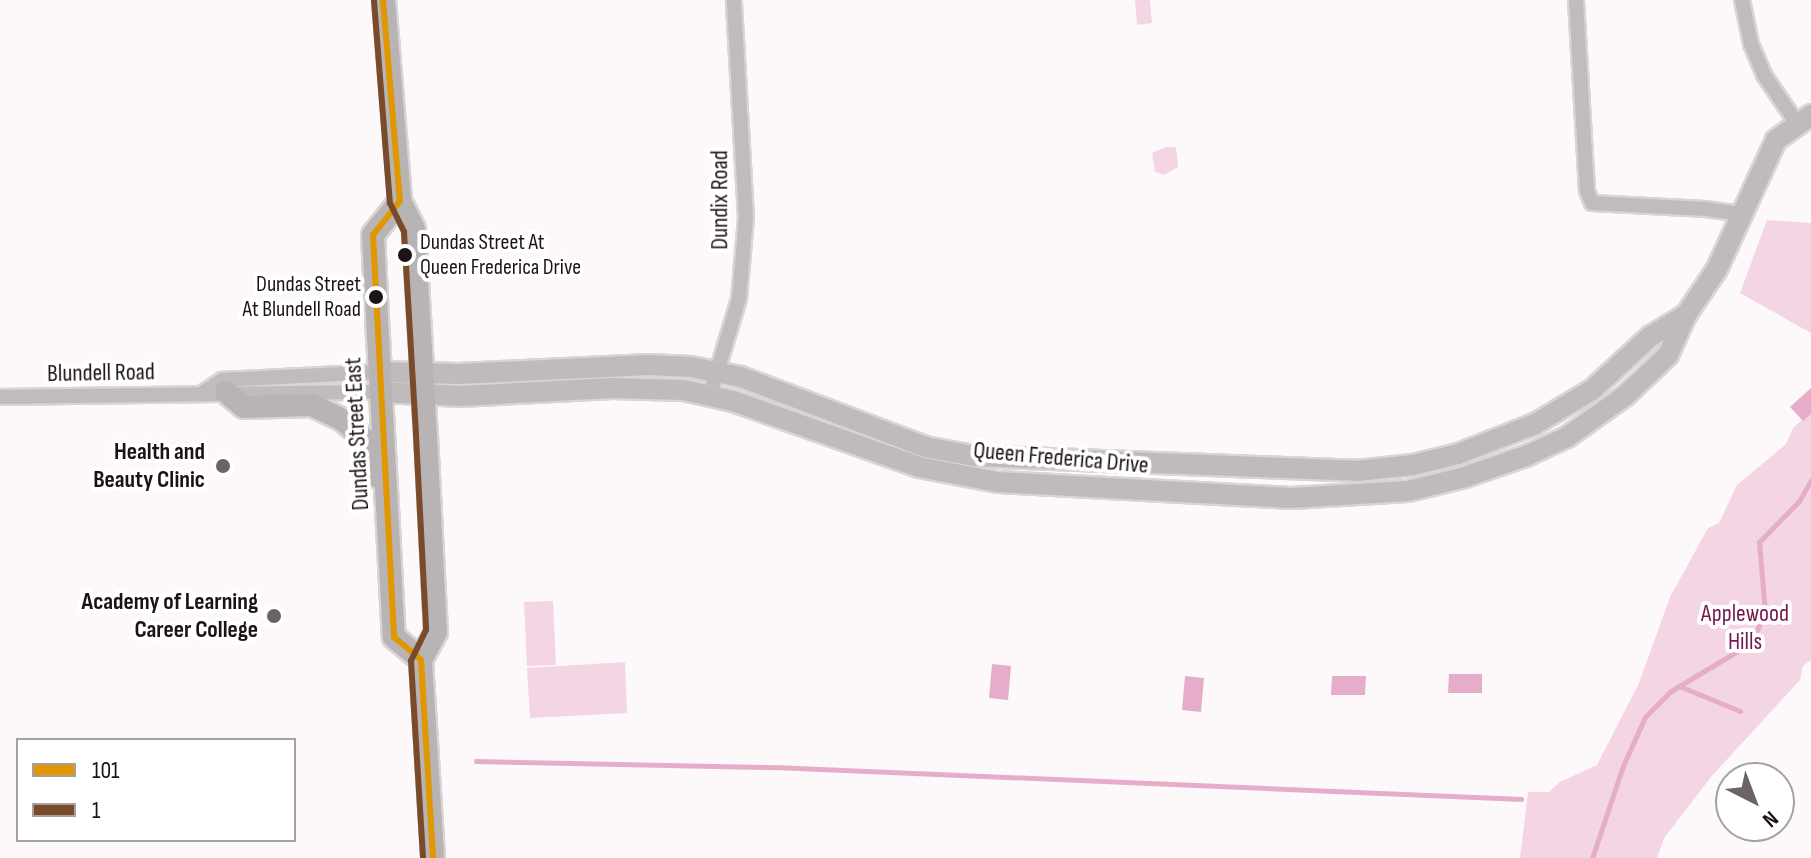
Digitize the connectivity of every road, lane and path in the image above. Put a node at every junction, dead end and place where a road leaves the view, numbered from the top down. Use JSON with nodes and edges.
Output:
{"nodes":[{"id":1,"x":734,"y":0,"type":"edge"},
{"id":2,"x":1576,"y":0,"type":"edge"},
{"id":3,"x":1742,"y":0,"type":"edge"},
{"id":4,"x":384,"y":1,"type":"edge"},
{"id":5,"x":1804,"y":118,"type":"edge"},
{"id":6,"x":400,"y":201,"type":"junction"},
{"id":7,"x":1741,"y":214,"type":"junction"},
{"id":8,"x":1686,"y":315,"type":"junction"},
{"id":9,"x":717,"y":371,"type":"junction"},
{"id":10,"x":380,"y":382,"type":"junction"},
{"id":11,"x":422,"y":383,"type":"junction"},
{"id":12,"x":226,"y":392,"type":"junction"},
{"id":13,"x":203,"y":393,"type":"junction"},
{"id":14,"x":710,"y":395,"type":"junction"},
{"id":15,"x":0,"y":397,"type":"edge"},
{"id":16,"x":388,"y":516,"type":"junction"},
{"id":17,"x":421,"y":660,"type":"junction"},
{"id":18,"x":433,"y":858,"type":"edge"}],
"edges":[{"from":1,"to":9,"type":"street","name":"Dundix Road"},
{"from":2,"to":7,"type":"street"},
{"from":3,"to":5,"type":"street"},
{"from":4,"to":6,"type":"main road"},
{"from":5,"to":7,"type":"street","name":"Queen Frederica Drive"},
{"from":6,"to":10,"type":"main road","name":"Dundas Street East"},
{"from":6,"to":11,"type":"main road"},
{"from":7,"to":8,"type":"street","name":"Queen Frederica Drive"},
{"from":8,"to":9,"type":"street","name":"Queen Frederica Drive"},
{"from":8,"to":14,"type":"street","name":"Queen Frederica Drive"},
{"from":9,"to":11,"type":"street","name":"Queen Frederica Drive"},
{"from":9,"to":14,"type":"street","name":"Dundix Road"},
{"from":10,"to":11,"type":"street","name":"Queen Frederica Drive"},
{"from":10,"to":12,"type":"street","name":"Blundell Road"},
{"from":10,"to":13,"type":"street","name":"Blundell Road"},
{"from":10,"to":16,"type":"main road","name":"Dundas Street East"},
{"from":11,"to":14,"type":"street","name":"Queen Frederica Drive"},
{"from":11,"to":17,"type":"main road"},
{"from":12,"to":13,"type":"street","name":"Blundell Road"},
{"from":12,"to":16,"type":"main road"},
{"from":13,"to":15,"type":"street","name":"Blundell Road"},
{"from":16,"to":17,"type":"main road","name":"Dundas Street East"},
{"from":17,"to":18,"type":"main road"}]}
